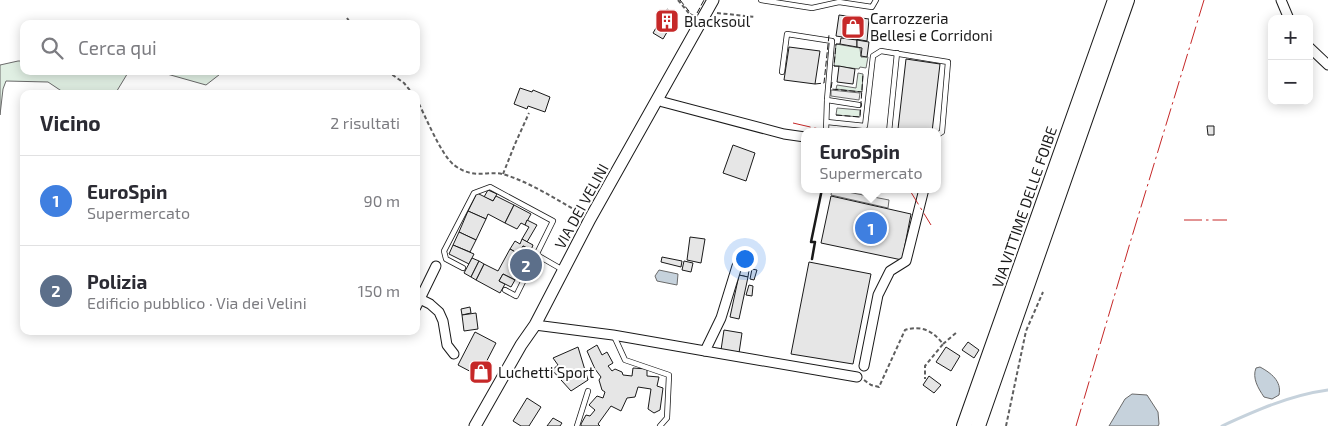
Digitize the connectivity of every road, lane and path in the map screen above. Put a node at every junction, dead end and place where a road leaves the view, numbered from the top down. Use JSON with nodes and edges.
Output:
{"nodes":[{"id":1,"x":678,"y":0,"type":"edge"},
{"id":2,"x":761,"y":0,"type":"edge"},
{"id":3,"x":876,"y":0,"type":"edge"},
{"id":4,"x":1115,"y":0,"type":"edge"},
{"id":5,"x":1127,"y":0,"type":"edge"},
{"id":6,"x":1281,"y":0,"type":"edge"},
{"id":7,"x":710,"y":4,"type":"edge"},
{"id":8,"x":1288,"y":15,"type":"edge"},
{"id":9,"x":755,"y":17,"type":"dead end"},
{"id":10,"x":699,"y":24,"type":"junction"},
{"id":11,"x":1313,"y":51,"type":"edge"},
{"id":12,"x":897,"y":53,"type":"junction"},
{"id":13,"x":1328,"y":65,"type":"edge"},
{"id":14,"x":782,"y":72,"type":"dead end"},
{"id":15,"x":393,"y":75,"type":"edge"},
{"id":16,"x":410,"y":90,"type":"edge"},
{"id":17,"x":657,"y":99,"type":"junction"},
{"id":18,"x":827,"y":100,"type":"junction"},
{"id":19,"x":859,"y":105,"type":"dead end"},
{"id":20,"x":420,"y":106,"type":"edge"},
{"id":21,"x":529,"y":113,"type":"dead end"},
{"id":22,"x":826,"y":122,"type":"junction"},
{"id":23,"x":826,"y":128,"type":"edge"},
{"id":24,"x":889,"y":128,"type":"edge"},
{"id":25,"x":941,"y":133,"type":"edge"},
{"id":26,"x":801,"y":136,"type":"edge"},
{"id":27,"x":503,"y":174,"type":"junction"},
{"id":28,"x":923,"y":193,"type":"edge"},
{"id":29,"x":590,"y":219,"type":"junction"},
{"id":30,"x":537,"y":255,"type":"junction"},
{"id":31,"x":436,"y":266,"type":"dead end"},
{"id":32,"x":737,"y":266,"type":"dead end"},
{"id":33,"x":463,"y":268,"type":"dead end"},
{"id":34,"x":563,"y":270,"type":"junction"},
{"id":35,"x":506,"y":290,"type":"dead end"},
{"id":36,"x":1044,"y":292,"type":"dead end"},
{"id":37,"x":420,"y":299,"type":"edge"},
{"id":38,"x":420,"y":303,"type":"edge"},
{"id":39,"x":535,"y":325,"type":"junction"},
{"id":40,"x":957,"y":332,"type":"dead end"},
{"id":41,"x":614,"y":334,"type":"junction"},
{"id":42,"x":944,"y":344,"type":"junction"},
{"id":43,"x":705,"y":351,"type":"junction"},
{"id":44,"x":454,"y":354,"type":"dead end"},
{"id":45,"x":864,"y":366,"type":"dead end"},
{"id":46,"x":857,"y":377,"type":"joint"},
{"id":47,"x":925,"y":379,"type":"dead end"},
{"id":48,"x":588,"y":391,"type":"dead end"},
{"id":49,"x":476,"y":426,"type":"edge"},
{"id":50,"x":578,"y":426,"type":"edge"},
{"id":51,"x":660,"y":426,"type":"edge"},
{"id":52,"x":964,"y":426,"type":"edge"},
{"id":53,"x":978,"y":426,"type":"edge"},
{"id":54,"x":1006,"y":426,"type":"edge"}],
"edges":[{"from":1,"to":10,"type":"path"},
{"from":2,"to":3,"type":"lane"},
{"from":4,"to":52,"type":"main road","name":"VIA VITTIME DELLE FOIBE"},
{"from":5,"to":53,"type":"main road","name":"VIA VITTIME DELLE FOIBE"},
{"from":6,"to":8,"type":"street"},
{"from":7,"to":9,"type":"path"},
{"from":7,"to":10,"type":"street","name":"VIA DEI VELINI"},
{"from":10,"to":17,"type":"street","name":"VIA DEI VELINI"},
{"from":11,"to":13,"type":"street"},
{"from":12,"to":22,"type":"lane"},
{"from":12,"to":24,"type":"lane"},
{"from":12,"to":25,"type":"lane"},
{"from":14,"to":18,"type":"lane"},
{"from":15,"to":16,"type":"path"},
{"from":17,"to":26,"type":"street"},
{"from":17,"to":29,"type":"street","name":"VIA DEI VELINI"},
{"from":18,"to":19,"type":"lane"},
{"from":18,"to":22,"type":"lane"},
{"from":20,"to":27,"type":"path"},
{"from":21,"to":27,"type":"path"},
{"from":22,"to":23,"type":"lane"},
{"from":27,"to":29,"type":"path"},
{"from":28,"to":45,"type":"street"},
{"from":29,"to":34,"type":"street","name":"VIA DEI VELINI"},
{"from":30,"to":33,"type":"lane"},
{"from":30,"to":34,"type":"lane"},
{"from":30,"to":35,"type":"lane"},
{"from":31,"to":37,"type":"street"},
{"from":32,"to":43,"type":"street"},
{"from":34,"to":39,"type":"street","name":"VIA DEI VELINI"},
{"from":36,"to":54,"type":"path"},
{"from":38,"to":44,"type":"street"},
{"from":39,"to":41,"type":"street"},
{"from":39,"to":49,"type":"street","name":"VIA DEI VELINI"},
{"from":40,"to":42,"type":"path"},
{"from":41,"to":43,"type":"street"},
{"from":41,"to":51,"type":"lane"},
{"from":42,"to":46,"type":"path"},
{"from":42,"to":47,"type":"path"},
{"from":43,"to":46,"type":"street"},
{"from":48,"to":50,"type":"lane"}]}
